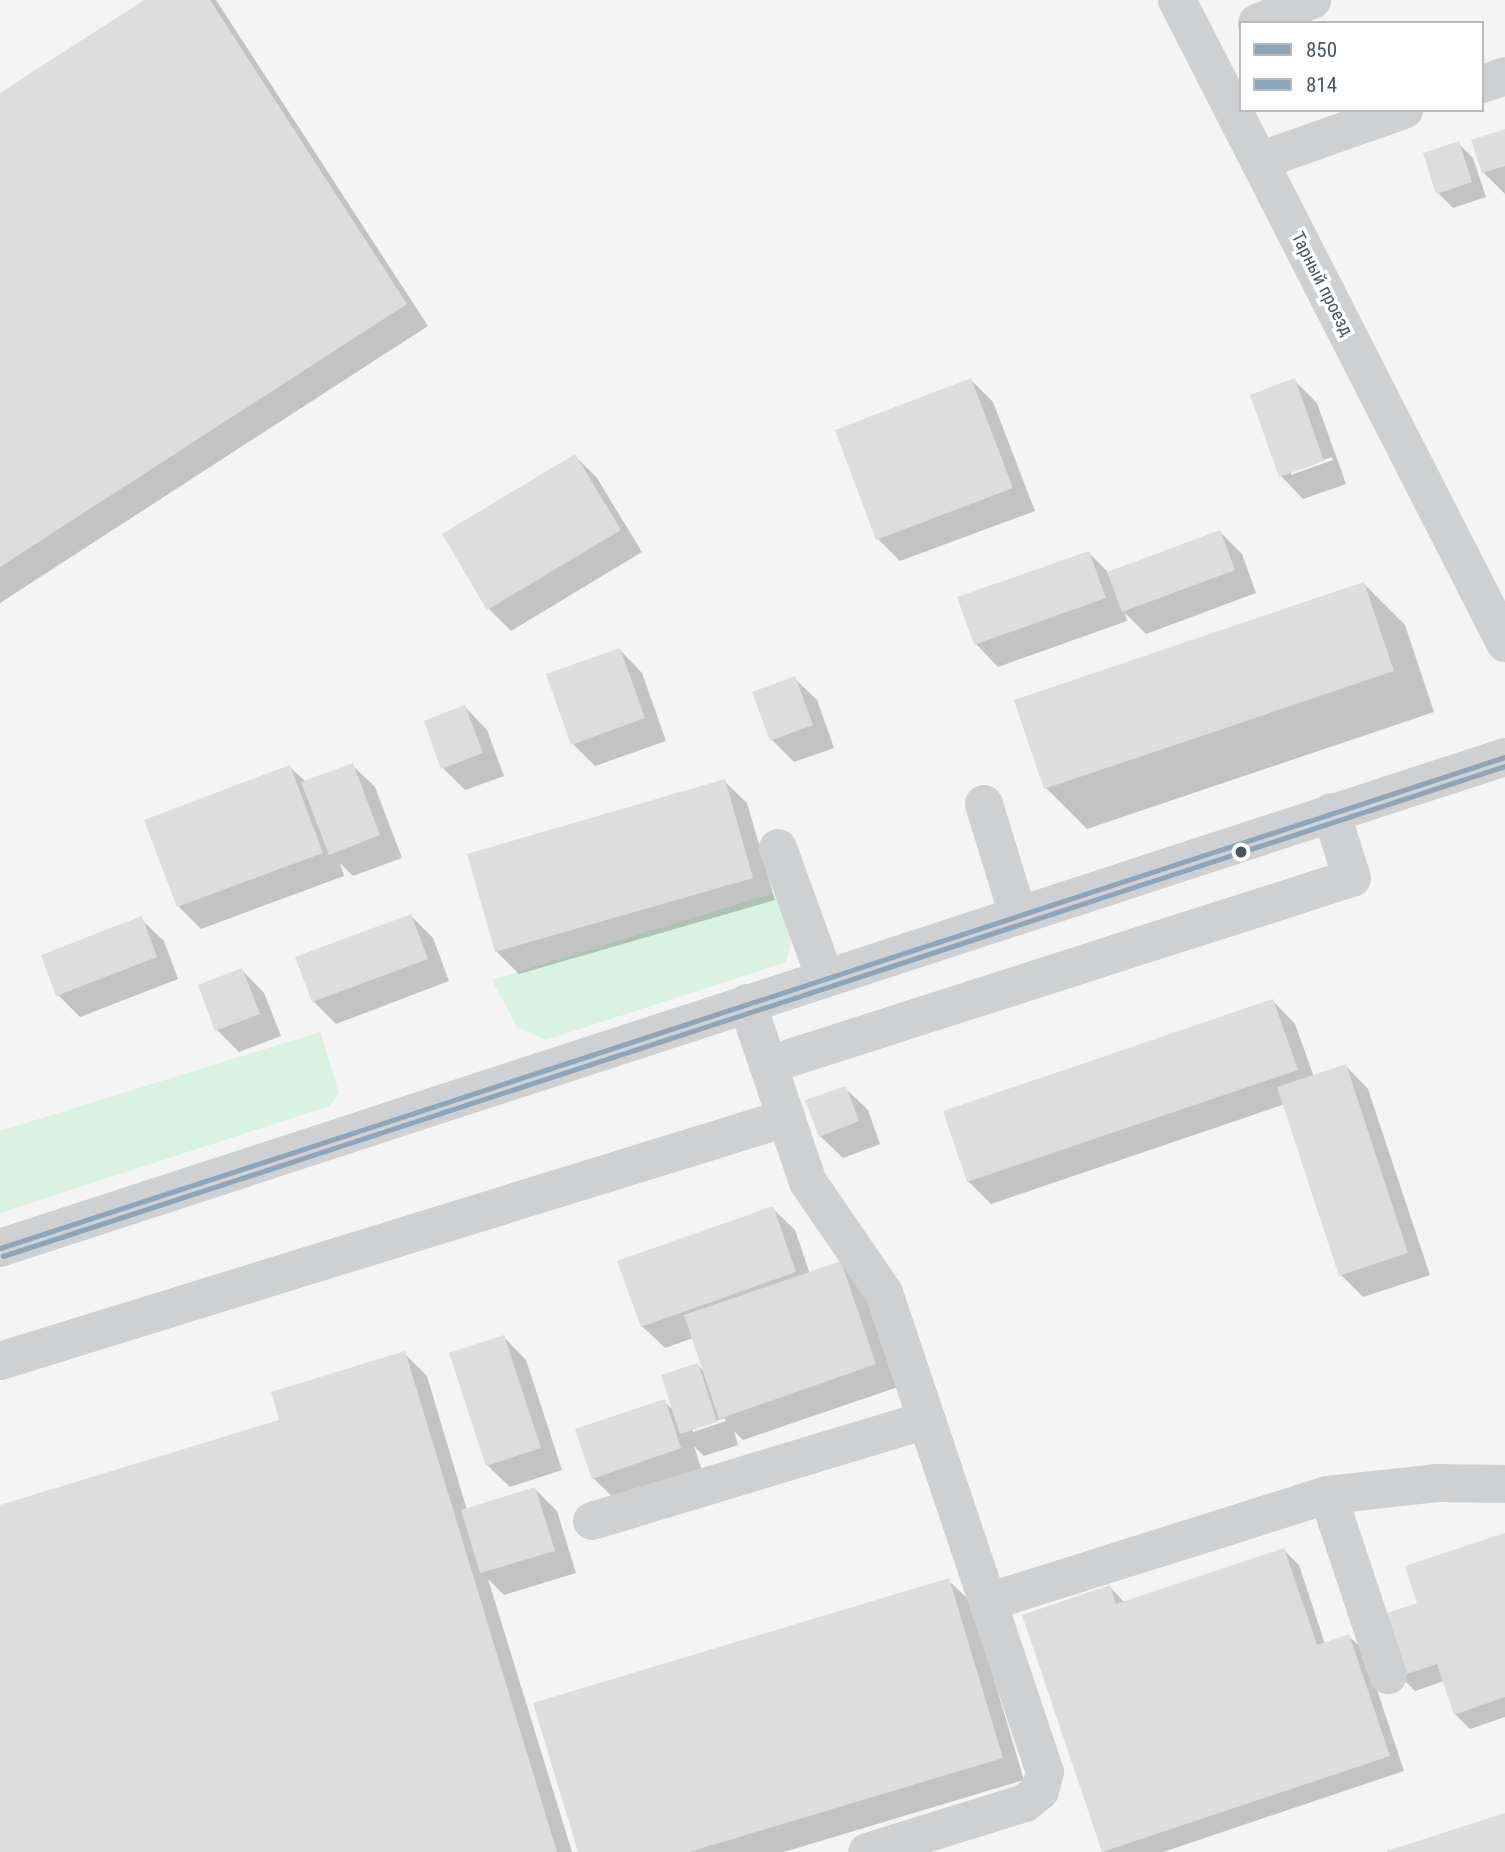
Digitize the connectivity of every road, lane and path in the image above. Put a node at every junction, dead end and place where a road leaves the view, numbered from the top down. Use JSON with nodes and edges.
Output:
{"nodes":[{"id":1,"x":1177,"y":0,"type":"edge"},
{"id":2,"x":1312,"y":0,"type":"edge"},
{"id":3,"x":1262,"y":21,"type":"edge"},
{"id":4,"x":1239,"y":30,"type":"edge"},
{"id":5,"x":1201,"y":46,"type":"junction"},
{"id":6,"x":1505,"y":76,"type":"edge"},
{"id":7,"x":1484,"y":83,"type":"edge"},
{"id":8,"x":1398,"y":112,"type":"edge"},
{"id":9,"x":1259,"y":161,"type":"junction"},
{"id":10,"x":1505,"y":643,"type":"edge"},
{"id":11,"x":1505,"y":757,"type":"edge"},
{"id":12,"x":984,"y":804,"type":"dead end"},
{"id":13,"x":1331,"y":812,"type":"junction"},
{"id":14,"x":778,"y":848,"type":"dead end"},
{"id":15,"x":1018,"y":915,"type":"junction"},
{"id":16,"x":825,"y":978,"type":"junction"},
{"id":17,"x":747,"y":1003,"type":"junction"},
{"id":18,"x":768,"y":1065,"type":"junction"},
{"id":19,"x":786,"y":1118,"type":"junction"},
{"id":20,"x":0,"y":1248,"type":"edge"},
{"id":21,"x":0,"y":1361,"type":"edge"},
{"id":22,"x":926,"y":1420,"type":"junction"},
{"id":23,"x":1505,"y":1484,"type":"edge"},
{"id":24,"x":1328,"y":1495,"type":"junction"},
{"id":25,"x":592,"y":1521,"type":"dead end"},
{"id":26,"x":988,"y":1602,"type":"junction"},
{"id":27,"x":1388,"y":1675,"type":"dead end"},
{"id":28,"x":867,"y":1852,"type":"edge"}],
"edges":[{"from":1,"to":5,"type":"street","name":"Тарный проезд"},
{"from":2,"to":3,"type":"street"},
{"from":4,"to":5,"type":"street"},
{"from":5,"to":9,"type":"street","name":"Тарный проезд"},
{"from":6,"to":7,"type":"street"},
{"from":8,"to":9,"type":"street"},
{"from":9,"to":10,"type":"street","name":"Тарный проезд"},
{"from":11,"to":13,"type":"street"},
{"from":12,"to":15,"type":"street"},
{"from":13,"to":15,"type":"street"},
{"from":13,"to":18,"type":"street"},
{"from":14,"to":16,"type":"street"},
{"from":15,"to":16,"type":"street"},
{"from":16,"to":17,"type":"street"},
{"from":17,"to":18,"type":"street"},
{"from":17,"to":20,"type":"street"},
{"from":18,"to":19,"type":"street"},
{"from":19,"to":21,"type":"street"},
{"from":19,"to":22,"type":"street"},
{"from":22,"to":25,"type":"street"},
{"from":22,"to":26,"type":"street"},
{"from":23,"to":24,"type":"street"},
{"from":24,"to":26,"type":"street"},
{"from":24,"to":27,"type":"street"},
{"from":26,"to":28,"type":"street"}]}
